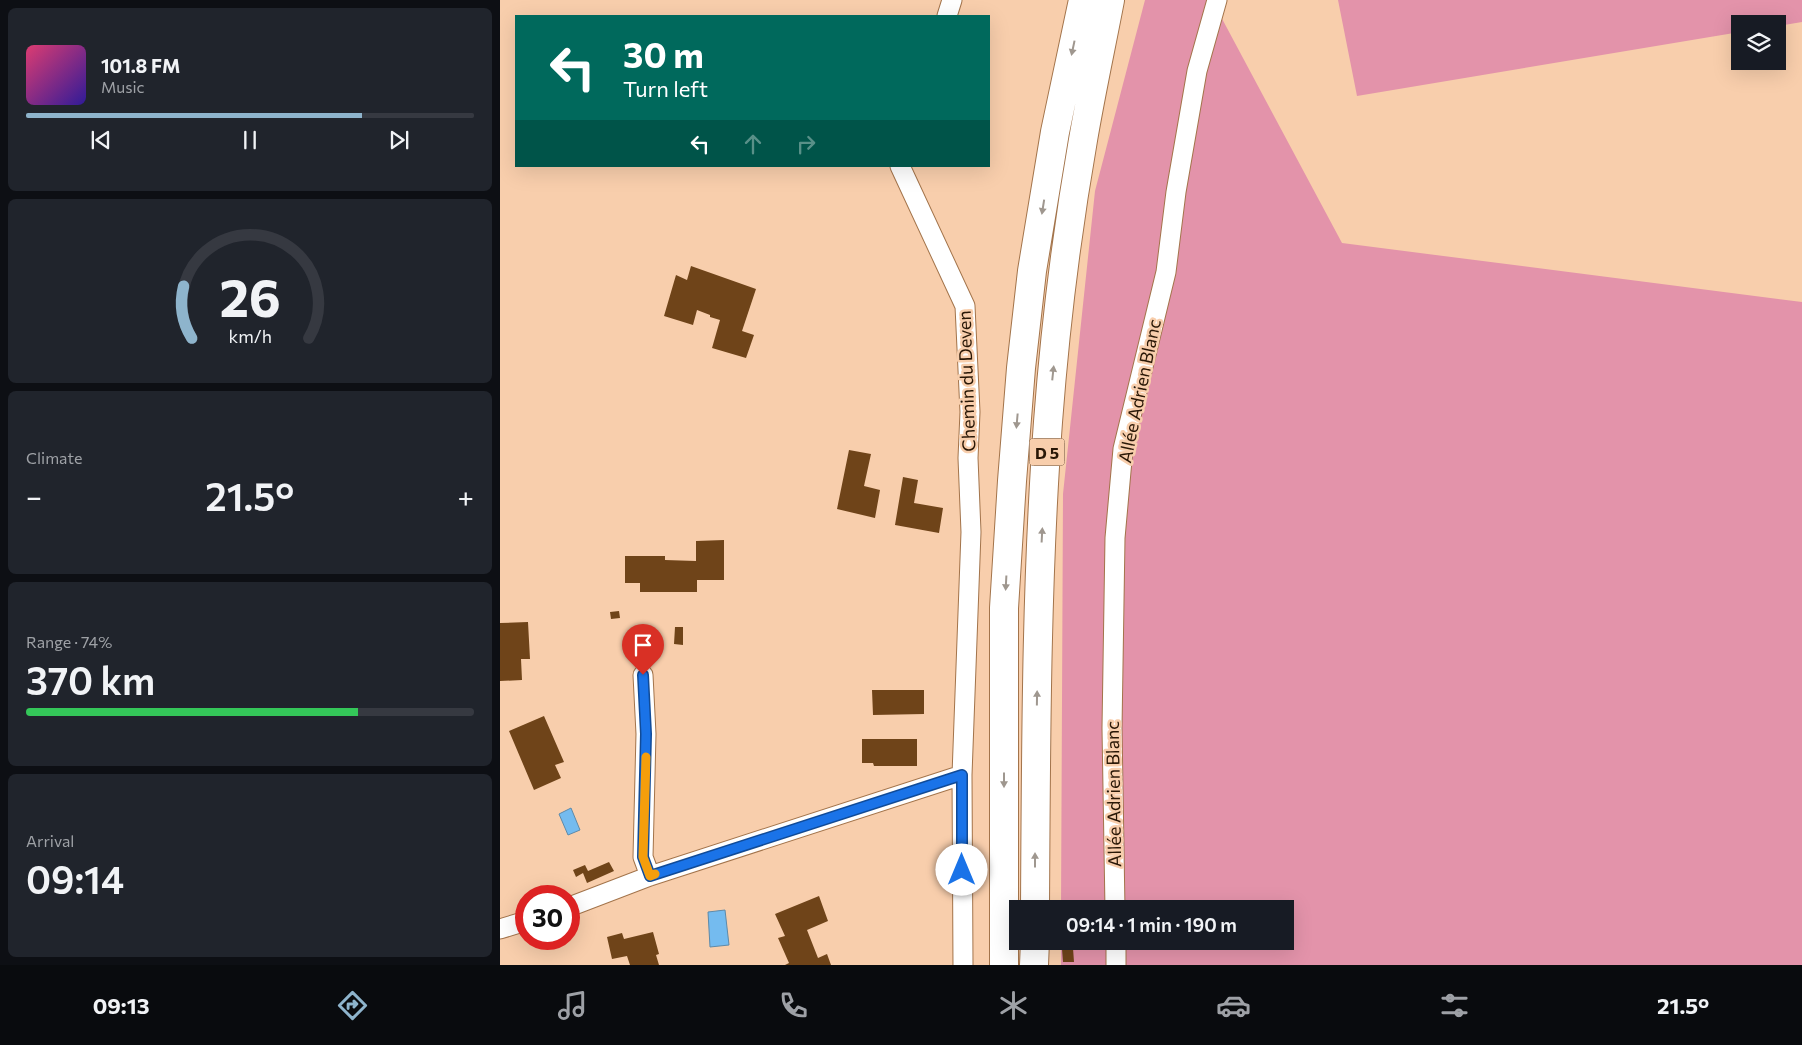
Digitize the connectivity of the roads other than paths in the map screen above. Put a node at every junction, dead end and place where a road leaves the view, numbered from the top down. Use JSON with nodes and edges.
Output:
{"nodes":[{"id":1,"x":952,"y":0,"type":"edge"},
{"id":2,"x":1083,"y":0,"type":"edge"},
{"id":3,"x":1110,"y":0,"type":"edge"},
{"id":4,"x":1217,"y":0,"type":"edge"},
{"id":5,"x":947,"y":15,"type":"edge"},
{"id":6,"x":900,"y":167,"type":"edge"},
{"id":7,"x":643,"y":675,"type":"dead end"},
{"id":8,"x":962,"y":775,"type":"junction"},
{"id":9,"x":650,"y":876,"type":"junction"},
{"id":10,"x":1035,"y":900,"type":"edge"},
{"id":11,"x":1115,"y":900,"type":"edge"},
{"id":12,"x":580,"y":903,"type":"edge"},
{"id":13,"x":515,"y":924,"type":"edge"},
{"id":14,"x":500,"y":929,"type":"edge"},
{"id":15,"x":1034,"y":950,"type":"edge"},
{"id":16,"x":1116,"y":950,"type":"edge"},
{"id":17,"x":963,"y":965,"type":"edge"},
{"id":18,"x":1004,"y":965,"type":"edge"},
{"id":19,"x":1034,"y":965,"type":"edge"},
{"id":20,"x":1116,"y":965,"type":"edge"}],
"edges":[{"from":1,"to":5,"type":"street"},
{"from":2,"to":18,"type":"main road","number":"D 5","one_way":true},
{"from":10,"to":3,"type":"main road","number":"D 5","one_way":true},
{"from":4,"to":11,"type":"street","name":"Allée Adrien Blanc"},
{"from":6,"to":8,"type":"street","name":"Chemin du Deven"},
{"from":7,"to":9,"type":"street"},
{"from":8,"to":9,"type":"street"},
{"from":8,"to":17,"type":"street","name":"Chemin du Deven"},
{"from":9,"to":12,"type":"street"},
{"from":13,"to":14,"type":"street"},
{"from":15,"to":19,"type":"main road"},
{"from":16,"to":20,"type":"street"}]}
